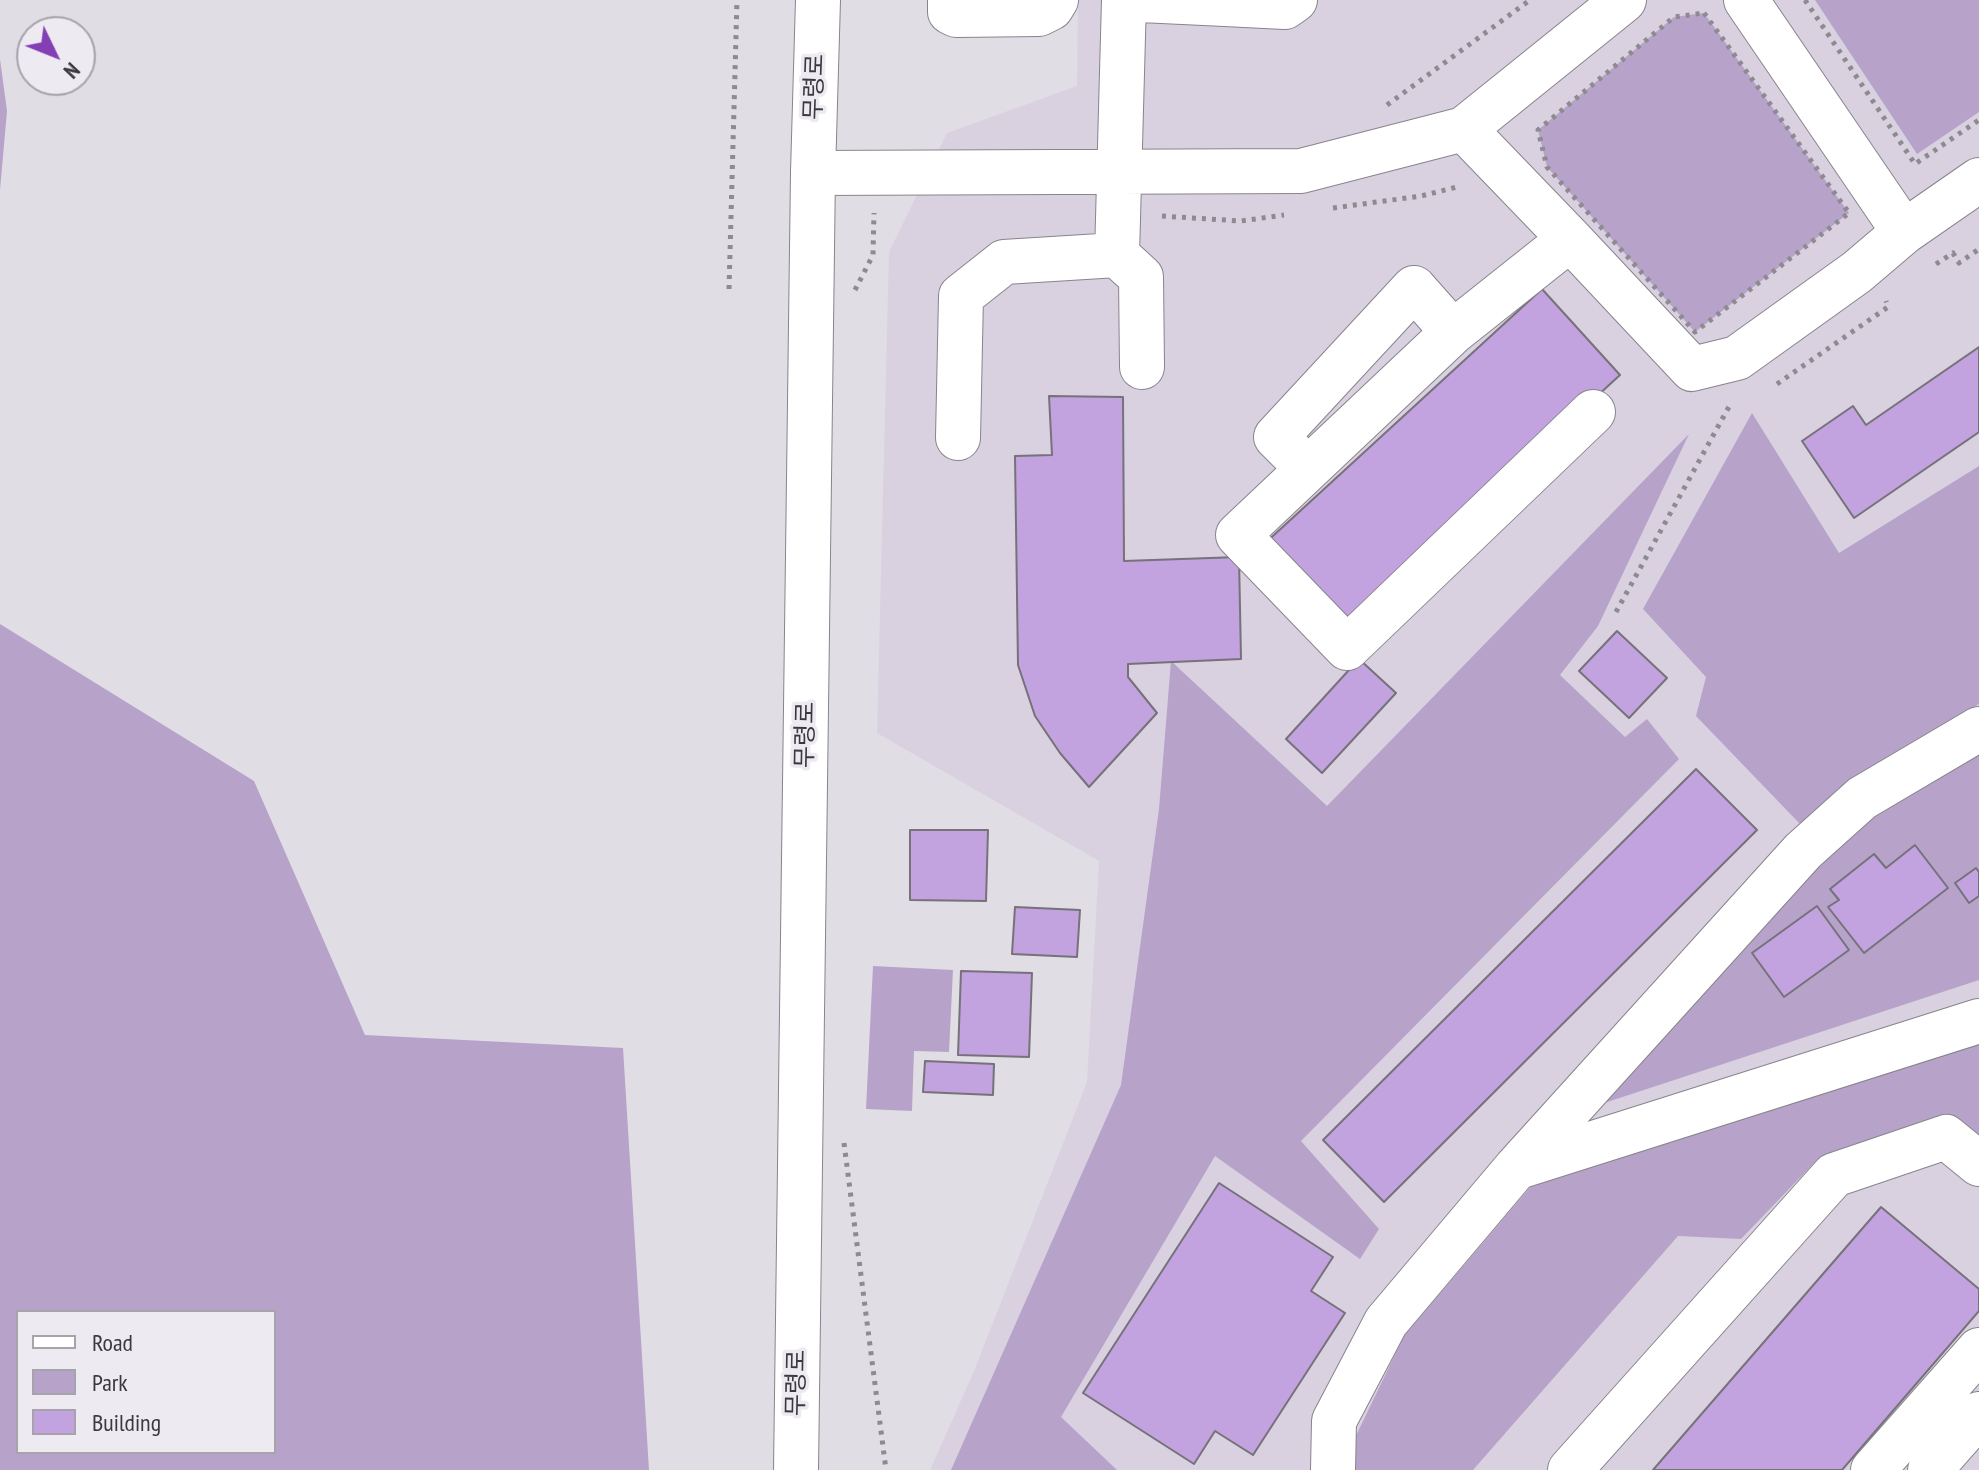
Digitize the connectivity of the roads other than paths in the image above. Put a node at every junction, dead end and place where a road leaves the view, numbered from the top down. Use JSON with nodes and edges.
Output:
{"nodes":[{"id":1,"x":818,"y":0,"type":"edge"},
{"id":2,"x":950,"y":0,"type":"edge"},
{"id":3,"x":1056,"y":0,"type":"edge"},
{"id":4,"x":1124,"y":0,"type":"edge"},
{"id":5,"x":1141,"y":0,"type":"edge"},
{"id":6,"x":1295,"y":0,"type":"edge"},
{"id":7,"x":1624,"y":0,"type":"edge"},
{"id":8,"x":1746,"y":0,"type":"edge"},
{"id":9,"x":1226,"y":2,"type":"edge"},
{"id":10,"x":1464,"y":129,"type":"junction"},
{"id":11,"x":1119,"y":171,"type":"junction"},
{"id":12,"x":813,"y":173,"type":"junction"},
{"id":13,"x":1979,"y":180,"type":"edge"},
{"id":14,"x":1904,"y":232,"type":"junction"},
{"id":15,"x":1570,"y":239,"type":"junction"},
{"id":16,"x":1117,"y":255,"type":"junction"},
{"id":17,"x":1453,"y":332,"type":"junction"},
{"id":18,"x":1142,"y":367,"type":"dead end"},
{"id":19,"x":1593,"y":412,"type":"dead end"},
{"id":20,"x":958,"y":438,"type":"dead end"},
{"id":21,"x":1308,"y":469,"type":"junction"},
{"id":22,"x":1979,"y":729,"type":"edge"},
{"id":23,"x":1979,"y":1021,"type":"edge"},
{"id":24,"x":1979,"y":1164,"type":"edge"},
{"id":25,"x":1516,"y":1168,"type":"junction"},
{"id":26,"x":1979,"y":1350,"type":"edge"},
{"id":27,"x":1979,"y":1414,"type":"edge"},
{"id":28,"x":796,"y":1470,"type":"edge"},
{"id":29,"x":1333,"y":1470,"type":"edge"},
{"id":30,"x":1570,"y":1470,"type":"edge"},
{"id":31,"x":1873,"y":1470,"type":"edge"},
{"id":32,"x":1930,"y":1470,"type":"edge"}],
"edges":[{"from":1,"to":12,"type":"main road","name":"무령로"},
{"from":2,"to":3,"type":"main road"},
{"from":4,"to":11,"type":"main road"},
{"from":5,"to":9,"type":"main road"},
{"from":6,"to":9,"type":"main road"},
{"from":7,"to":10,"type":"main road"},
{"from":8,"to":14,"type":"main road"},
{"from":10,"to":11,"type":"main road"},
{"from":10,"to":15,"type":"main road"},
{"from":11,"to":12,"type":"main road"},
{"from":11,"to":16,"type":"main road"},
{"from":12,"to":28,"type":"main road","name":"무령로"},
{"from":13,"to":14,"type":"main road"},
{"from":14,"to":15,"type":"main road"},
{"from":15,"to":17,"type":"main road"},
{"from":16,"to":18,"type":"main road"},
{"from":16,"to":20,"type":"main road"},
{"from":17,"to":21,"type":"main road"},
{"from":17,"to":21,"type":"main road"},
{"from":19,"to":21,"type":"main road"},
{"from":22,"to":25,"type":"main road"},
{"from":23,"to":25,"type":"main road"},
{"from":24,"to":30,"type":"main road"},
{"from":25,"to":29,"type":"main road"},
{"from":26,"to":31,"type":"main road"},
{"from":27,"to":32,"type":"main road"}]}
